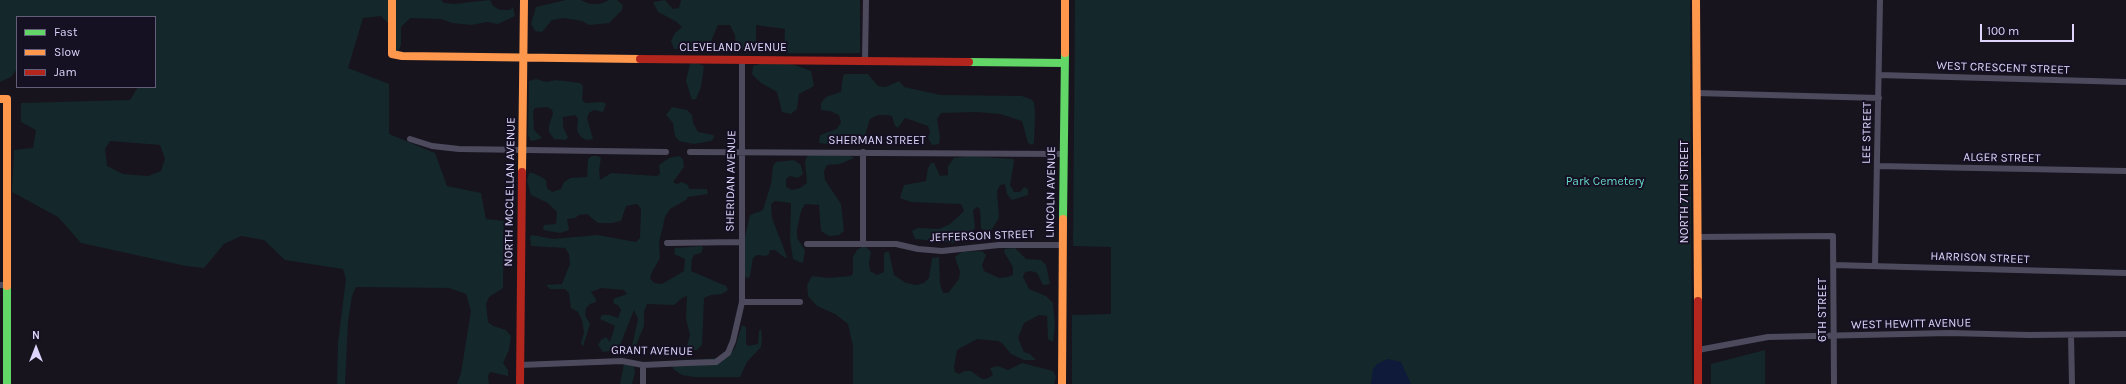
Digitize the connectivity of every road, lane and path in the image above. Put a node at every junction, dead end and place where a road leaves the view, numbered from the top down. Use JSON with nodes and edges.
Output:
{"nodes":[{"id":1,"x":392,"y":0,"type":"edge"},
{"id":2,"x":524,"y":0,"type":"edge"},
{"id":3,"x":866,"y":0,"type":"edge"},
{"id":4,"x":1064,"y":0,"type":"edge"},
{"id":5,"x":1696,"y":0,"type":"edge"},
{"id":6,"x":1880,"y":0,"type":"edge"},
{"id":7,"x":523,"y":58,"type":"junction"},
{"id":8,"x":742,"y":60,"type":"junction"},
{"id":9,"x":865,"y":61,"type":"junction"},
{"id":10,"x":1064,"y":63,"type":"junction"},
{"id":11,"x":1879,"y":75,"type":"junction"},
{"id":12,"x":2126,"y":82,"type":"edge"},
{"id":13,"x":1696,"y":93,"type":"junction"},
{"id":14,"x":1878,"y":98,"type":"junction"},
{"id":15,"x":3,"y":99,"type":"edge"},
{"id":16,"x":410,"y":139,"type":"dead end"},
{"id":17,"x":522,"y":150,"type":"junction"},
{"id":18,"x":666,"y":152,"type":"dead end"},
{"id":19,"x":690,"y":152,"type":"dead end"},
{"id":20,"x":742,"y":152,"type":"junction"},
{"id":21,"x":863,"y":152,"type":"junction"},
{"id":22,"x":1064,"y":154,"type":"junction"},
{"id":23,"x":1877,"y":166,"type":"junction"},
{"id":24,"x":2126,"y":171,"type":"edge"},
{"id":25,"x":3,"y":192,"type":"edge"},
{"id":26,"x":1697,"y":237,"type":"junction"},
{"id":27,"x":741,"y":242,"type":"junction"},
{"id":28,"x":667,"y":243,"type":"dead end"},
{"id":29,"x":807,"y":244,"type":"dead end"},
{"id":30,"x":863,"y":244,"type":"junction"},
{"id":31,"x":1063,"y":245,"type":"junction"},
{"id":32,"x":1834,"y":265,"type":"junction"},
{"id":33,"x":1875,"y":266,"type":"junction"},
{"id":34,"x":2126,"y":273,"type":"edge"},
{"id":35,"x":3,"y":285,"type":"edge"},
{"id":36,"x":742,"y":302,"type":"junction"},
{"id":37,"x":800,"y":302,"type":"dead end"},
{"id":38,"x":2126,"y":334,"type":"edge"},
{"id":39,"x":2071,"y":335,"type":"junction"},
{"id":40,"x":1834,"y":337,"type":"junction"},
{"id":41,"x":1698,"y":350,"type":"junction"},
{"id":42,"x":643,"y":364,"type":"junction"},
{"id":43,"x":520,"y":365,"type":"junction"},
{"id":44,"x":7,"y":384,"type":"edge"},
{"id":45,"x":520,"y":384,"type":"edge"},
{"id":46,"x":643,"y":384,"type":"edge"},
{"id":47,"x":1062,"y":384,"type":"edge"},
{"id":48,"x":1698,"y":384,"type":"edge"},
{"id":49,"x":1834,"y":384,"type":"edge"},
{"id":50,"x":2072,"y":384,"type":"edge"}],
"edges":[{"from":1,"to":7,"type":"street","name":"CLEVELAND AVENUE"},
{"from":2,"to":7,"type":"street","name":"NORTH MCCLELLAN AVENUE"},
{"from":3,"to":9,"type":"street"},
{"from":4,"to":10,"type":"street","name":"LINCOLN AVENUE"},
{"from":5,"to":13,"type":"street","name":"NORTH 7TH STREET"},
{"from":6,"to":11,"type":"street","name":"LEE STREET"},
{"from":7,"to":8,"type":"street","name":"CLEVELAND AVENUE"},
{"from":7,"to":17,"type":"street","name":"NORTH MCCLELLAN AVENUE"},
{"from":8,"to":9,"type":"street","name":"CLEVELAND AVENUE"},
{"from":8,"to":20,"type":"street","name":"SHERIDAN AVENUE"},
{"from":9,"to":10,"type":"street","name":"CLEVELAND AVENUE"},
{"from":10,"to":22,"type":"street","name":"LINCOLN AVENUE"},
{"from":11,"to":12,"type":"street","name":"WEST CRESCENT STREET"},
{"from":11,"to":14,"type":"street","name":"LEE STREET"},
{"from":13,"to":14,"type":"street"},
{"from":13,"to":26,"type":"street","name":"NORTH 7TH STREET"},
{"from":14,"to":23,"type":"street","name":"LEE STREET"},
{"from":15,"to":25,"type":"street"},
{"from":16,"to":17,"type":"street"},
{"from":17,"to":18,"type":"street"},
{"from":17,"to":43,"type":"street","name":"NORTH MCCLELLAN AVENUE"},
{"from":19,"to":20,"type":"street","name":"SHERMAN STREET"},
{"from":20,"to":21,"type":"street","name":"SHERMAN STREET"},
{"from":20,"to":27,"type":"street","name":"SHERIDAN AVENUE"},
{"from":21,"to":22,"type":"street","name":"SHERMAN STREET"},
{"from":21,"to":30,"type":"street"},
{"from":22,"to":31,"type":"street","name":"LINCOLN AVENUE"},
{"from":23,"to":24,"type":"street","name":"ALGER STREET"},
{"from":23,"to":33,"type":"street","name":"LEE STREET"},
{"from":25,"to":35,"type":"street"},
{"from":26,"to":32,"type":"street","name":"6TH STREET"},
{"from":26,"to":41,"type":"street","name":"NORTH 7TH STREET"},
{"from":27,"to":28,"type":"street"},
{"from":27,"to":36,"type":"street","name":"SHERIDAN AVENUE"},
{"from":29,"to":30,"type":"street","name":"JEFFERSON STREET"},
{"from":30,"to":31,"type":"street","name":"JEFFERSON STREET"},
{"from":31,"to":47,"type":"street","name":"LINCOLN AVENUE"},
{"from":32,"to":33,"type":"street","name":"HARRISON STREET"},
{"from":32,"to":40,"type":"street","name":"6TH STREET"},
{"from":33,"to":34,"type":"street","name":"HARRISON STREET"},
{"from":35,"to":44,"type":"street"},
{"from":36,"to":37,"type":"street"},
{"from":36,"to":42,"type":"street","name":"GRANT AVENUE"},
{"from":38,"to":39,"type":"street","name":"WEST HEWITT AVENUE"},
{"from":39,"to":40,"type":"street","name":"WEST HEWITT AVENUE"},
{"from":39,"to":50,"type":"street"},
{"from":40,"to":41,"type":"street","name":"WEST HEWITT AVENUE"},
{"from":40,"to":49,"type":"street","name":"6TH STREET"},
{"from":41,"to":48,"type":"street","name":"NORTH 7TH STREET"},
{"from":42,"to":43,"type":"street","name":"GRANT AVENUE"},
{"from":42,"to":46,"type":"street"},
{"from":43,"to":45,"type":"street","name":"NORTH MCCLELLAN AVENUE"}]}
